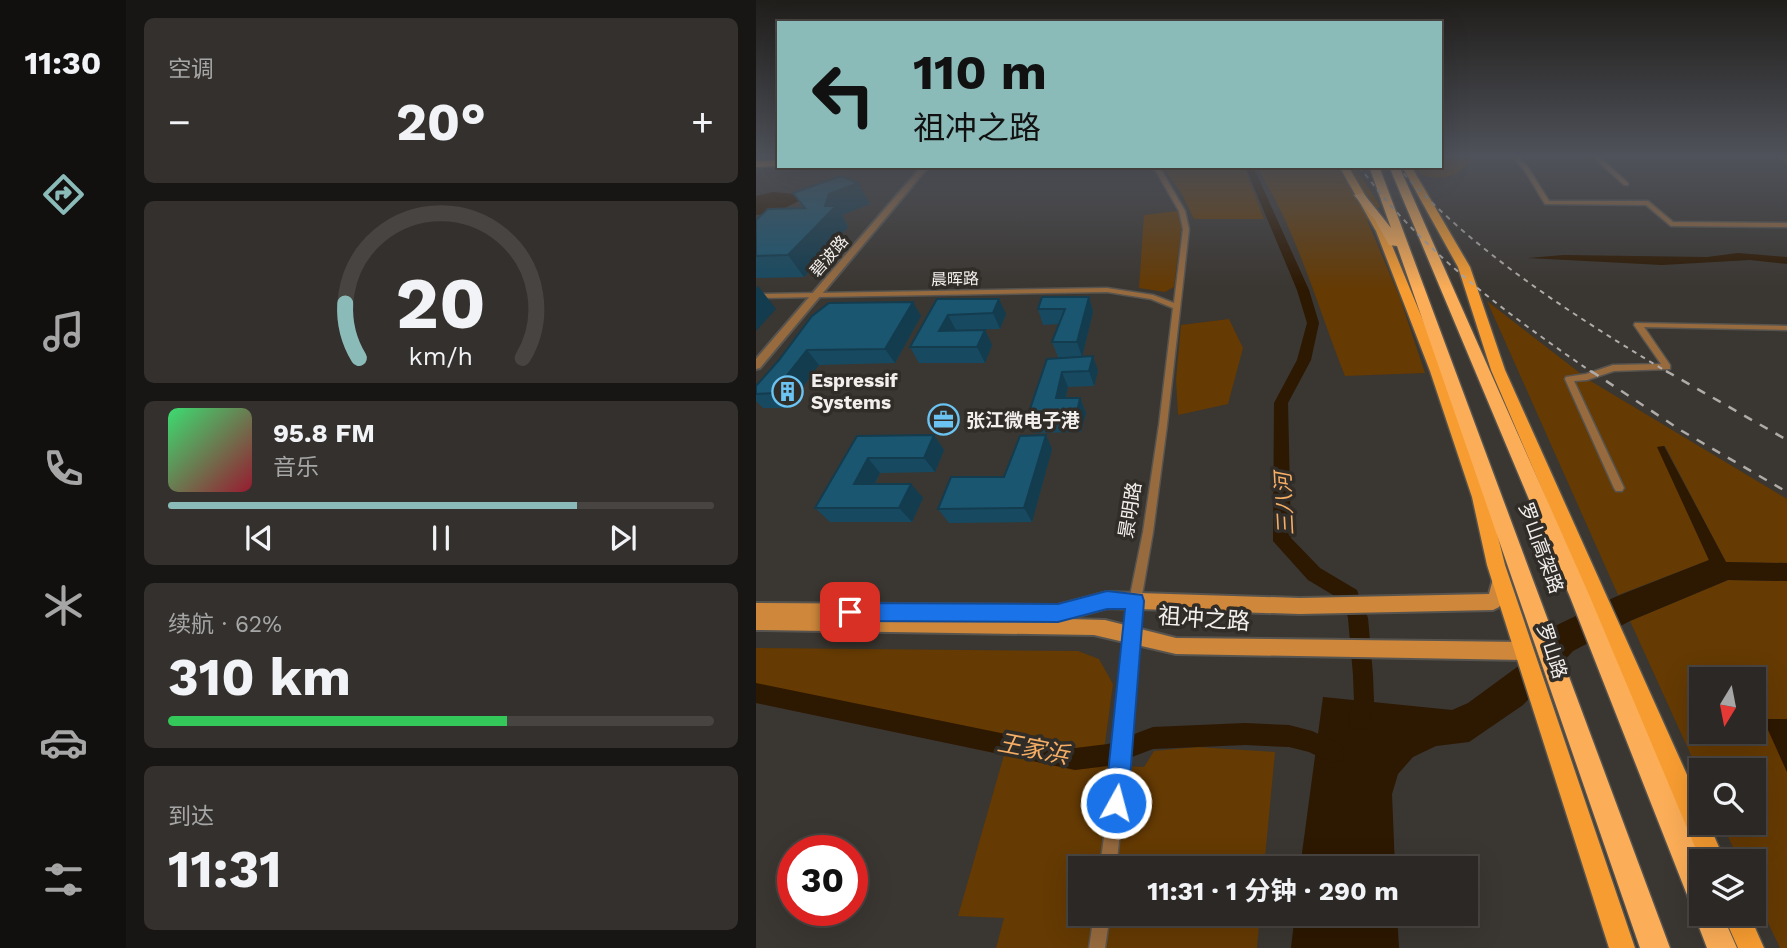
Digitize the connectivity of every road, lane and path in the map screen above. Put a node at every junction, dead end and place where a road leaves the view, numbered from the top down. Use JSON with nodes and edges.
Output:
{"nodes":[{"id":1,"x":895,"y":200,"type":"edge"},
{"id":2,"x":1174,"y":200,"type":"edge"},
{"id":3,"x":1362,"y":200,"type":"edge"},
{"id":4,"x":1363,"y":200,"type":"edge"},
{"id":5,"x":1387,"y":200,"type":"edge"},
{"id":6,"x":1414,"y":200,"type":"edge"},
{"id":7,"x":1421,"y":200,"type":"edge"},
{"id":8,"x":1545,"y":200,"type":"edge"},
{"id":9,"x":1787,"y":225,"type":"edge"},
{"id":10,"x":1179,"y":288,"type":"junction"},
{"id":11,"x":814,"y":295,"type":"junction"},
{"id":12,"x":756,"y":296,"type":"edge"},
{"id":13,"x":1153,"y":297,"type":"junction"},
{"id":14,"x":1422,"y":297,"type":"junction"},
{"id":15,"x":1176,"y":307,"type":"junction"},
{"id":16,"x":1787,"y":328,"type":"edge"},
{"id":17,"x":756,"y":364,"type":"edge"},
{"id":18,"x":1619,"y":488,"type":"dead end"},
{"id":19,"x":1500,"y":579,"type":"junction"},
{"id":20,"x":1587,"y":592,"type":"junction"},
{"id":21,"x":1135,"y":601,"type":"junction"},
{"id":22,"x":756,"y":611,"type":"edge"},
{"id":23,"x":756,"y":622,"type":"edge"},
{"id":24,"x":1131,"y":633,"type":"junction"},
{"id":25,"x":1608,"y":642,"type":"junction"},
{"id":26,"x":1524,"y":651,"type":"junction"},
{"id":27,"x":1599,"y":792,"type":"junction"},
{"id":28,"x":1707,"y":849,"type":"edge"},
{"id":29,"x":1110,"y":856,"type":"edge"},
{"id":30,"x":1689,"y":862,"type":"edge"},
{"id":31,"x":1100,"y":926,"type":"edge"},
{"id":32,"x":1714,"y":926,"type":"edge"},
{"id":33,"x":1741,"y":926,"type":"edge"},
{"id":34,"x":1097,"y":948,"type":"edge"},
{"id":35,"x":1622,"y":948,"type":"edge"},
{"id":36,"x":1644,"y":948,"type":"edge"},
{"id":37,"x":1655,"y":948,"type":"edge"},
{"id":38,"x":1723,"y":948,"type":"edge"},
{"id":39,"x":1751,"y":948,"type":"edge"}],
"edges":[{"from":1,"to":11,"type":"street","name":"碧波路"},
{"from":2,"to":10,"type":"street","name":"景明路"},
{"from":3,"to":19,"type":"main road","name":"罗山路"},
{"from":4,"to":14,"type":"highway"},
{"from":5,"to":14,"type":"highway","name":"罗山高架路"},
{"from":6,"to":20,"type":"highway","name":"罗山高架路"},
{"from":7,"to":20,"type":"main road"},
{"from":8,"to":9,"type":"street"},
{"from":10,"to":13,"type":"street","name":"晨晖路"},
{"from":10,"to":15,"type":"street","name":"景明路"},
{"from":11,"to":12,"type":"street","name":"晨晖路"},
{"from":11,"to":13,"type":"street","name":"晨晖路"},
{"from":11,"to":17,"type":"street","name":"碧波路"},
{"from":13,"to":15,"type":"street","name":"晨晖路"},
{"from":14,"to":27,"type":"highway","name":"罗山高架路"},
{"from":15,"to":21,"type":"street","name":"景明路"},
{"from":16,"to":18,"type":"street"},
{"from":19,"to":21,"type":"main road","name":"祖冲之路"},
{"from":19,"to":26,"type":"main road","name":"罗山路"},
{"from":20,"to":25,"type":"highway","name":"罗山高架路"},
{"from":21,"to":22,"type":"main road","name":"祖冲之路"},
{"from":21,"to":24,"type":"street","name":"景明路"},
{"from":23,"to":24,"type":"main road","name":"祖冲之路"},
{"from":24,"to":26,"type":"main road","name":"祖冲之路"},
{"from":24,"to":29,"type":"street","name":"景明路"},
{"from":25,"to":28,"type":"main road"},
{"from":25,"to":30,"type":"highway","name":"罗山高架路"},
{"from":26,"to":35,"type":"main road","name":"罗山路"},
{"from":27,"to":36,"type":"highway"},
{"from":27,"to":37,"type":"highway","name":"罗山高架路"},
{"from":31,"to":34,"type":"street"},
{"from":32,"to":38,"type":"highway"},
{"from":33,"to":39,"type":"main road"}]}
